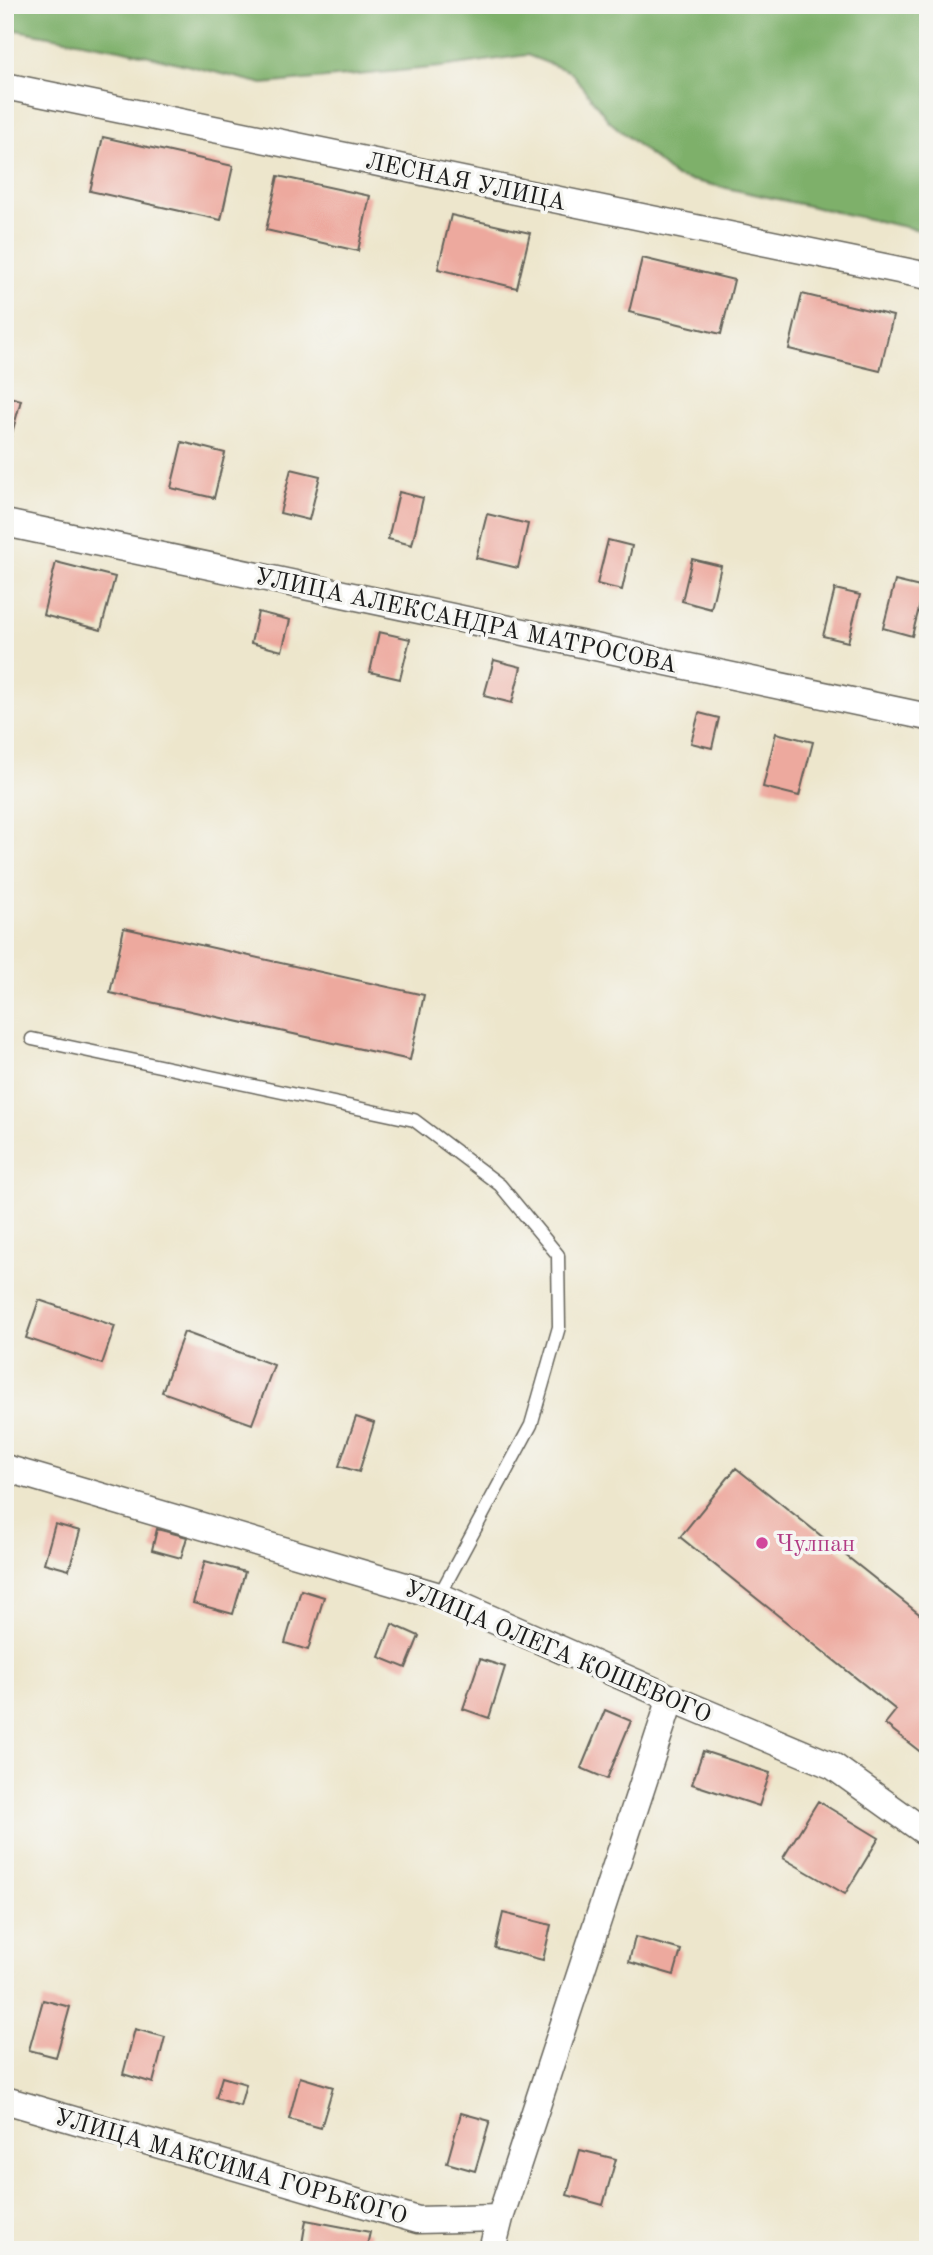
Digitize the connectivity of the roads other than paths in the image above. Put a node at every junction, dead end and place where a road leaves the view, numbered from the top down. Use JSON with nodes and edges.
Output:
{"nodes":[{"id":1,"x":7,"y":94,"type":"edge"},
{"id":2,"x":928,"y":276,"type":"edge"},
{"id":3,"x":5,"y":523,"type":"edge"},
{"id":4,"x":928,"y":717,"type":"edge"},
{"id":5,"x":32,"y":1039,"type":"dead end"},
{"id":6,"x":5,"y":1468,"type":"edge"},
{"id":7,"x":439,"y":1596,"type":"junction"},
{"id":8,"x":671,"y":1698,"type":"junction"},
{"id":9,"x":928,"y":1833,"type":"edge"},
{"id":10,"x":5,"y":2100,"type":"edge"},
{"id":11,"x":500,"y":2218,"type":"junction"},
{"id":12,"x":492,"y":2250,"type":"edge"}],
"edges":[{"from":1,"to":2,"type":"street","name":"ЛЕСНАЯ УЛИЦА"},
{"from":3,"to":4,"type":"street","name":"УЛИЦА АЛЕКСАНДРА МАТРОСОВА"},
{"from":5,"to":7,"type":"lane"},
{"from":6,"to":7,"type":"street","name":"УЛИЦА ОЛЕГА КОШЕВОГО"},
{"from":7,"to":8,"type":"street","name":"УЛИЦА ОЛЕГА КОШЕВОГО"},
{"from":8,"to":9,"type":"street","name":"УЛИЦА ОЛЕГА КОШЕВОГО"},
{"from":8,"to":11,"type":"street"},
{"from":10,"to":11,"type":"street","name":"УЛИЦА МАКСИМА ГОРЬКОГО"},
{"from":11,"to":12,"type":"street"}]}
